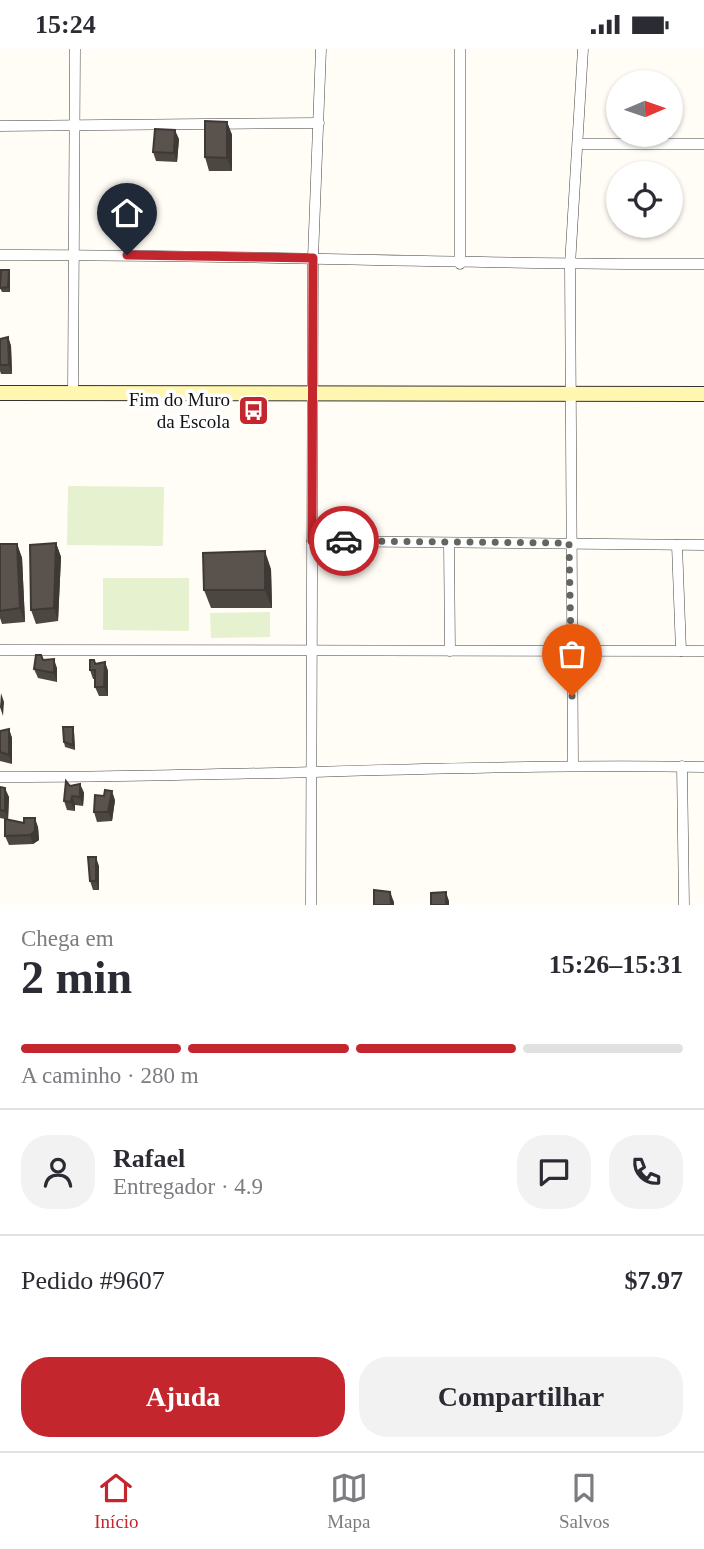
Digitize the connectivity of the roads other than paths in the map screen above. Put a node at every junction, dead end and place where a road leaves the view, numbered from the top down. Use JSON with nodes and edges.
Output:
{"nodes":[{"id":1,"x":75,"y":49,"type":"edge"},
{"id":2,"x":321,"y":49,"type":"edge"},
{"id":3,"x":460,"y":49,"type":"edge"},
{"id":4,"x":583,"y":49,"type":"edge"},
{"id":5,"x":319,"y":123,"type":"junction"},
{"id":6,"x":0,"y":126,"type":"edge"},
{"id":7,"x":74,"y":126,"type":"junction"},
{"id":8,"x":579,"y":144,"type":"junction"},
{"id":9,"x":704,"y":144,"type":"edge"},
{"id":10,"x":74,"y":254,"type":"junction"},
{"id":11,"x":0,"y":255,"type":"edge"},
{"id":12,"x":313,"y":258,"type":"junction"},
{"id":13,"x":460,"y":264,"type":"junction"},
{"id":14,"x":704,"y":264,"type":"edge"},
{"id":15,"x":570,"y":265,"type":"junction"},
{"id":16,"x":0,"y":393,"type":"edge"},
{"id":17,"x":73,"y":393,"type":"junction"},
{"id":18,"x":313,"y":394,"type":"junction"},
{"id":19,"x":569,"y":394,"type":"junction"},
{"id":20,"x":704,"y":394,"type":"edge"},
{"id":21,"x":312,"y":541,"type":"junction"},
{"id":22,"x":449,"y":543,"type":"junction"},
{"id":23,"x":569,"y":543,"type":"junction"},
{"id":24,"x":677,"y":545,"type":"junction"},
{"id":25,"x":704,"y":545,"type":"edge"},
{"id":26,"x":312,"y":649,"type":"junction"},
{"id":27,"x":571,"y":649,"type":"junction"},
{"id":28,"x":0,"y":650,"type":"edge"},
{"id":29,"x":450,"y":651,"type":"junction"},
{"id":30,"x":681,"y":651,"type":"junction"},
{"id":31,"x":704,"y":652,"type":"edge"},
{"id":32,"x":573,"y":766,"type":"junction"},
{"id":33,"x":682,"y":766,"type":"junction"},
{"id":34,"x":704,"y":767,"type":"edge"},
{"id":35,"x":311,"y":775,"type":"junction"},
{"id":36,"x":0,"y":777,"type":"edge"},
{"id":37,"x":311,"y":905,"type":"edge"},
{"id":38,"x":684,"y":905,"type":"edge"}],
"edges":[{"from":1,"to":7,"type":"street"},
{"from":2,"to":5,"type":"street"},
{"from":3,"to":13,"type":"street"},
{"from":4,"to":8,"type":"street"},
{"from":5,"to":7,"type":"street"},
{"from":5,"to":12,"type":"street"},
{"from":6,"to":7,"type":"street"},
{"from":7,"to":10,"type":"street"},
{"from":8,"to":9,"type":"street"},
{"from":8,"to":15,"type":"street"},
{"from":10,"to":11,"type":"street"},
{"from":10,"to":12,"type":"street"},
{"from":10,"to":17,"type":"street"},
{"from":12,"to":13,"type":"street"},
{"from":12,"to":18,"type":"street"},
{"from":13,"to":15,"type":"street"},
{"from":14,"to":15,"type":"street"},
{"from":15,"to":19,"type":"street"},
{"from":16,"to":17,"type":"street"},
{"from":17,"to":18,"type":"street"},
{"from":18,"to":19,"type":"street"},
{"from":18,"to":21,"type":"street"},
{"from":19,"to":20,"type":"street"},
{"from":19,"to":23,"type":"street"},
{"from":21,"to":22,"type":"street"},
{"from":21,"to":26,"type":"street"},
{"from":22,"to":23,"type":"street"},
{"from":22,"to":29,"type":"street"},
{"from":23,"to":24,"type":"street"},
{"from":23,"to":27,"type":"street"},
{"from":24,"to":25,"type":"street"},
{"from":24,"to":30,"type":"street"},
{"from":26,"to":28,"type":"street"},
{"from":26,"to":29,"type":"street"},
{"from":26,"to":35,"type":"street"},
{"from":27,"to":29,"type":"street"},
{"from":27,"to":30,"type":"street"},
{"from":27,"to":32,"type":"street"},
{"from":30,"to":31,"type":"street"},
{"from":32,"to":33,"type":"street"},
{"from":32,"to":35,"type":"street"},
{"from":33,"to":34,"type":"street"},
{"from":33,"to":38,"type":"street"},
{"from":35,"to":36,"type":"street"},
{"from":35,"to":37,"type":"street"}]}
